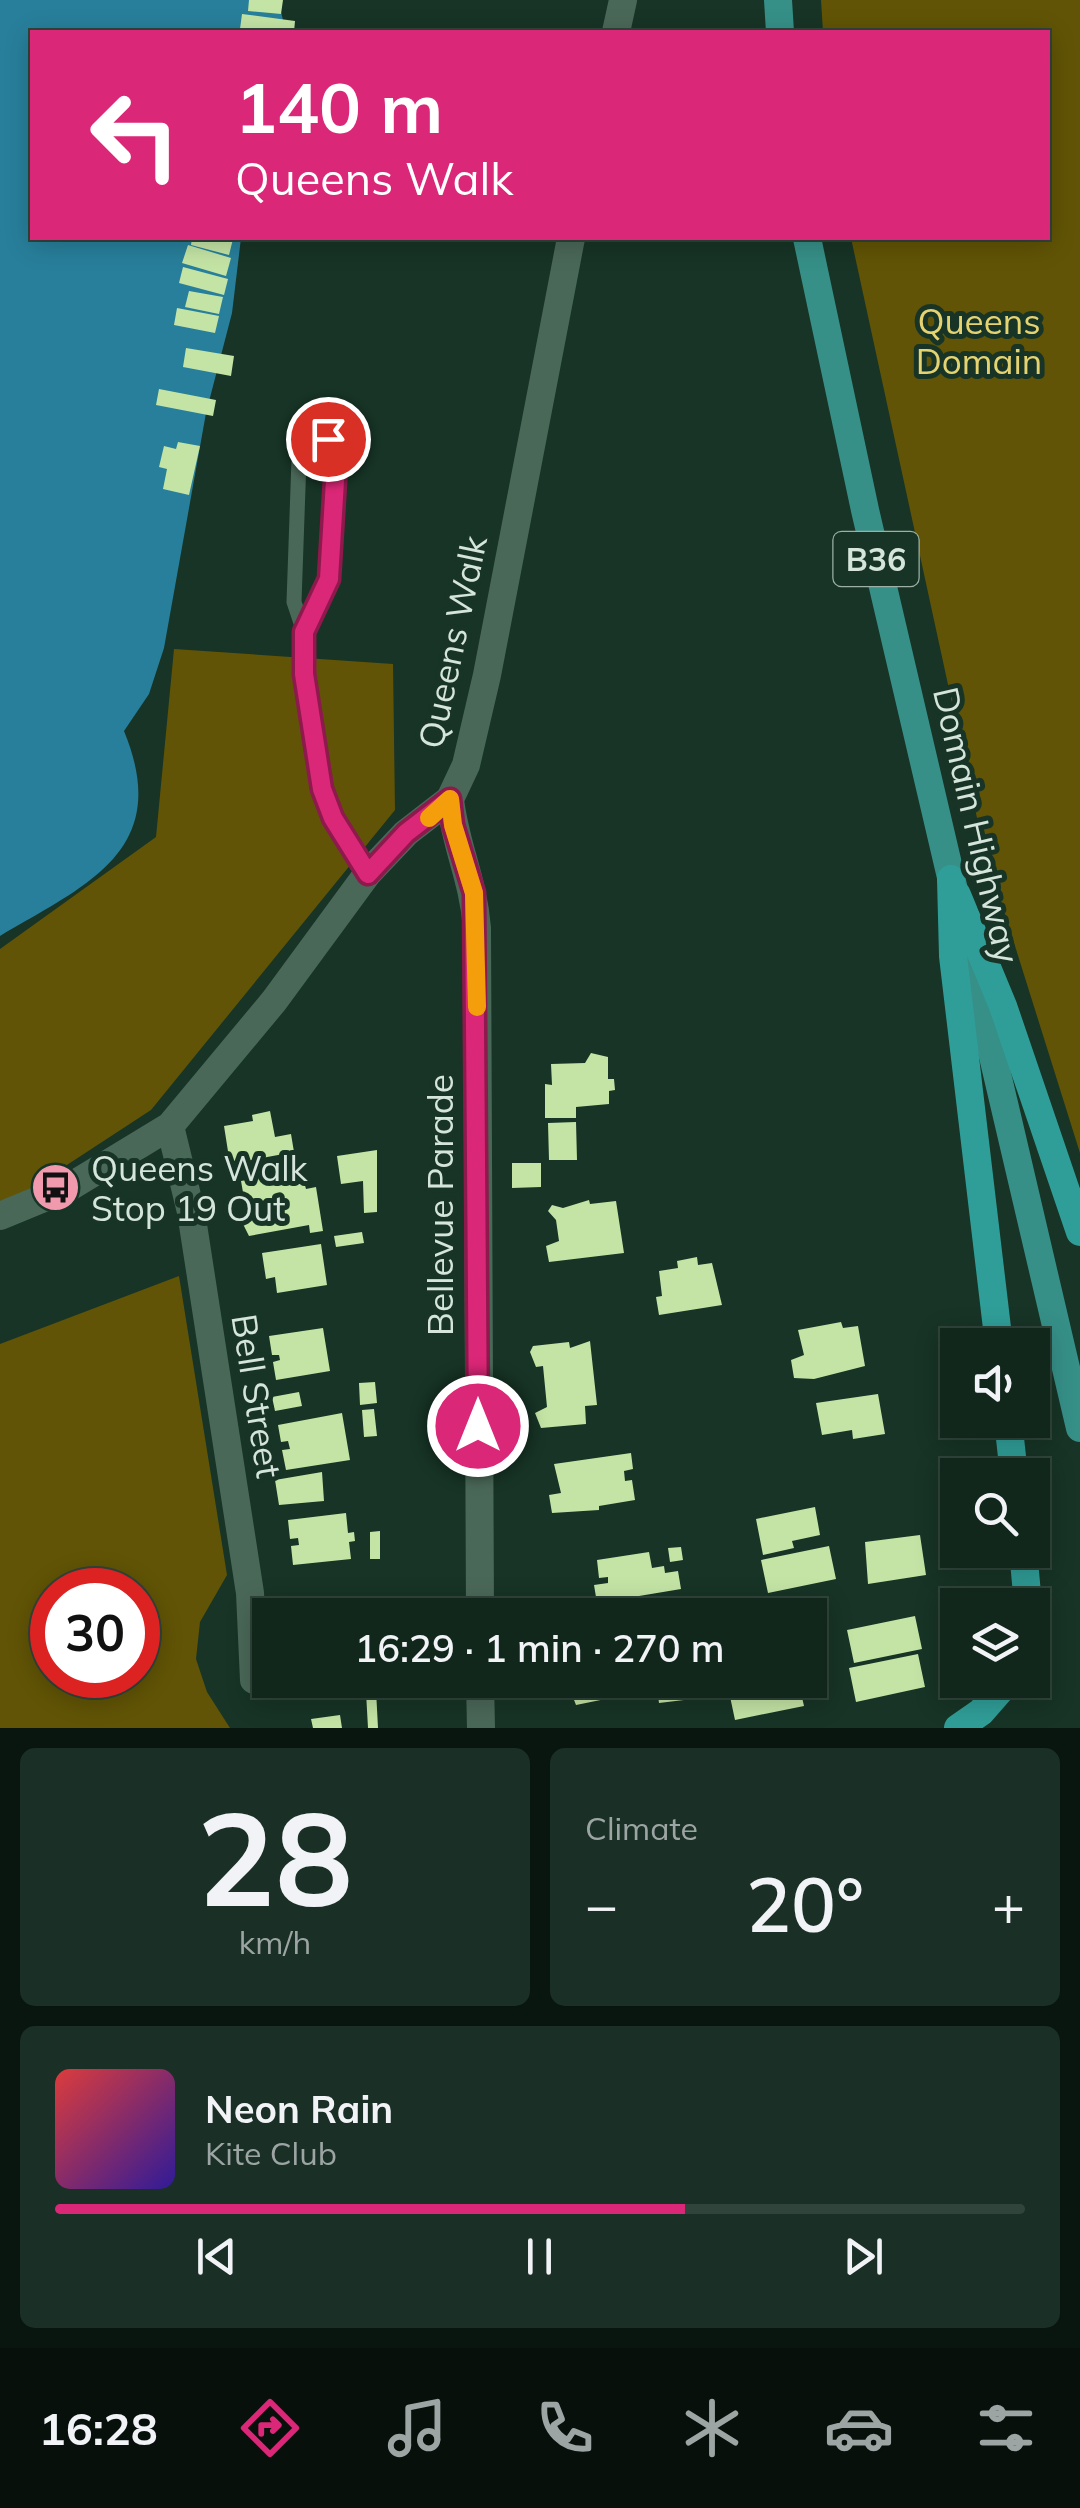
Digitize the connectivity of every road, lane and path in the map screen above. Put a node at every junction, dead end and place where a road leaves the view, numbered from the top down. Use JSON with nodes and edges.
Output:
{"nodes":[{"id":1,"x":623,"y":0,"type":"edge"},
{"id":2,"x":778,"y":0,"type":"edge"},
{"id":3,"x":616,"y":30,"type":"edge"},
{"id":4,"x":780,"y":30,"type":"edge"},
{"id":5,"x":571,"y":240,"type":"edge"},
{"id":6,"x":806,"y":240,"type":"edge"},
{"id":7,"x":304,"y":632,"type":"junction"},
{"id":8,"x":450,"y":799,"type":"junction"},
{"id":9,"x":368,"y":874,"type":"junction"},
{"id":10,"x":951,"y":879,"type":"junction"},
{"id":11,"x":170,"y":1126,"type":"junction"},
{"id":12,"x":0,"y":1216,"type":"edge"},
{"id":13,"x":1080,"y":1232,"type":"edge"},
{"id":14,"x":997,"y":1328,"type":"edge"},
{"id":15,"x":1080,"y":1428,"type":"edge"},
{"id":16,"x":480,"y":1598,"type":"edge"},
{"id":17,"x":252,"y":1636,"type":"edge"},
{"id":18,"x":480,"y":1698,"type":"edge"},
{"id":19,"x":993,"y":1698,"type":"edge"},
{"id":20,"x":481,"y":1728,"type":"edge"},
{"id":21,"x":958,"y":1728,"type":"edge"}],
"edges":[{"from":1,"to":3,"type":"street"},
{"from":2,"to":4,"type":"main road"},
{"from":5,"to":8,"type":"street","name":"Queens Walk"},
{"from":6,"to":10,"type":"main road","name":"Domain Highway","number":"B36"},
{"from":7,"to":7,"type":"lane"},
{"from":7,"to":9,"type":"lane"},
{"from":8,"to":9,"type":"street","name":"Queens Walk"},
{"from":8,"to":16,"type":"street","name":"Bellevue Parade"},
{"from":9,"to":11,"type":"street","name":"Queens Walk"},
{"from":10,"to":13,"type":"highway"},
{"from":10,"to":14,"type":"highway"},
{"from":10,"to":15,"type":"main road","name":"Domain Highway","number":"B36"},
{"from":11,"to":12,"type":"street","name":"Queens Walk"},
{"from":11,"to":17,"type":"street","name":"Bell Street"},
{"from":18,"to":20,"type":"street"},
{"from":19,"to":21,"type":"highway"}]}
